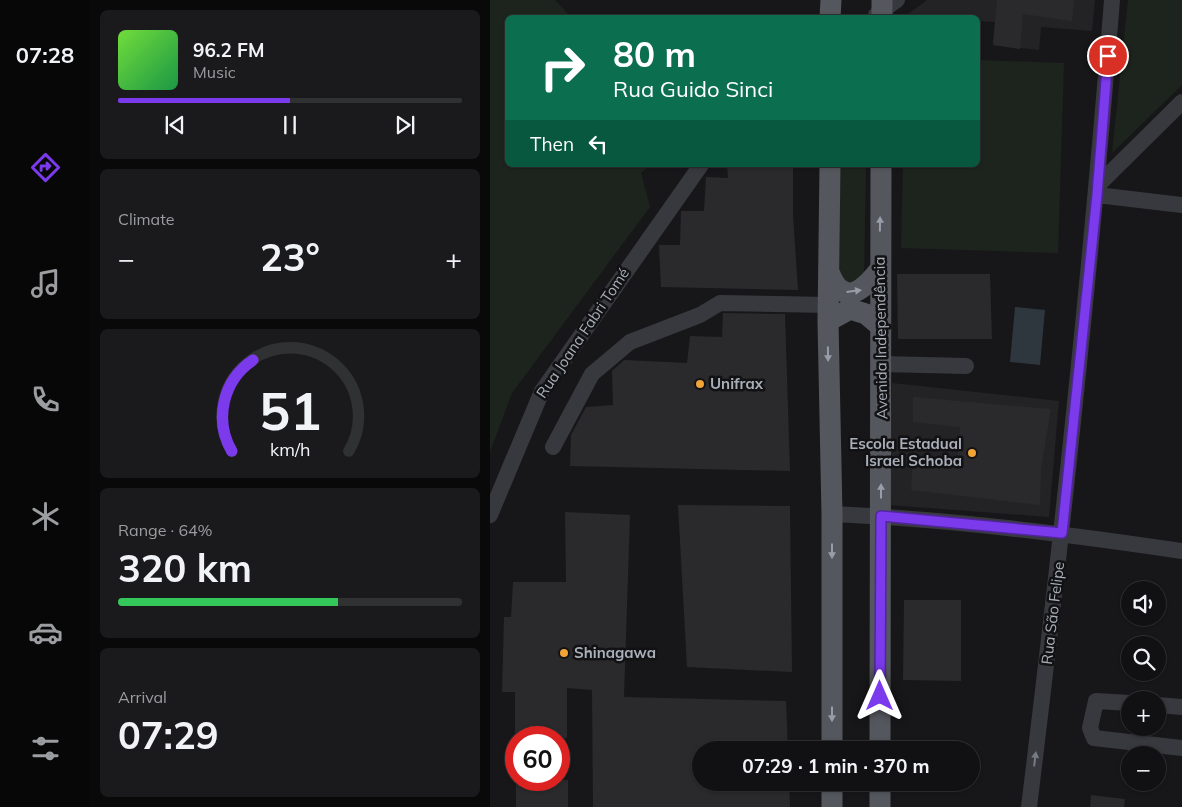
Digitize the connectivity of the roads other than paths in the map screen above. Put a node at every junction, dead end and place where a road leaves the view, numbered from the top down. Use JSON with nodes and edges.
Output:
{"nodes":[{"id":1,"x":831,"y":0,"type":"edge"},
{"id":2,"x":1112,"y":0,"type":"edge"},
{"id":3,"x":830,"y":15,"type":"edge"},
{"id":4,"x":1182,"y":102,"type":"edge"},
{"id":5,"x":700,"y":167,"type":"edge"},
{"id":6,"x":830,"y":167,"type":"edge"},
{"id":7,"x":881,"y":167,"type":"edge"},
{"id":8,"x":1097,"y":190,"type":"junction"},
{"id":9,"x":1182,"y":205,"type":"edge"},
{"id":10,"x":880,"y":269,"type":"junction"},
{"id":11,"x":829,"y":272,"type":"junction"},
{"id":12,"x":828,"y":313,"type":"junction"},
{"id":13,"x":879,"y":325,"type":"junction"},
{"id":14,"x":882,"y":364,"type":"junction"},
{"id":15,"x":966,"y":366,"type":"dead end"},
{"id":16,"x":553,"y":447,"type":"dead end"},
{"id":17,"x":832,"y":514,"type":"junction"},
{"id":18,"x":490,"y":515,"type":"edge"},
{"id":19,"x":881,"y":516,"type":"junction"},
{"id":20,"x":1062,"y":533,"type":"junction"},
{"id":21,"x":1182,"y":551,"type":"edge"},
{"id":22,"x":1121,"y":702,"type":"edge"},
{"id":23,"x":1166,"y":706,"type":"edge"},
{"id":24,"x":1182,"y":708,"type":"edge"},
{"id":25,"x":832,"y":741,"type":"edge"},
{"id":26,"x":880,"y":741,"type":"edge"},
{"id":27,"x":1182,"y":748,"type":"edge"},
{"id":28,"x":832,"y":791,"type":"edge"},
{"id":29,"x":880,"y":791,"type":"edge"},
{"id":30,"x":832,"y":807,"type":"edge"},
{"id":31,"x":880,"y":807,"type":"edge"},
{"id":32,"x":1029,"y":807,"type":"edge"}],
"edges":[{"from":1,"to":3,"type":"main road"},
{"from":2,"to":8,"type":"street","name":"Rua São Felipe"},
{"from":4,"to":8,"type":"street"},
{"from":5,"to":18,"type":"street","name":"Rua Joana Fabri Tomé"},
{"from":6,"to":11,"type":"main road"},
{"from":10,"to":7,"type":"main road","name":"Avenida Independência","one_way":true},
{"from":8,"to":9,"type":"street"},
{"from":8,"to":20,"type":"street","name":"Rua São Felipe"},
{"from":11,"to":10,"type":"main road","one_way":true},
{"from":10,"to":13,"type":"main road","name":"Avenida Independência"},
{"from":11,"to":12,"type":"main road"},
{"from":12,"to":13,"type":"main road"},
{"from":12,"to":16,"type":"street"},
{"from":12,"to":17,"type":"main road","one_way":true},
{"from":13,"to":14,"type":"main road","name":"Avenida Independência"},
{"from":14,"to":15,"type":"street"},
{"from":19,"to":14,"type":"main road","name":"Avenida Independência","one_way":true},
{"from":17,"to":19,"type":"street"},
{"from":17,"to":25,"type":"main road","one_way":true},
{"from":19,"to":20,"type":"street"},
{"from":19,"to":26,"type":"main road","name":"Avenida Independência"},
{"from":20,"to":21,"type":"street"},
{"from":32,"to":20,"type":"street","name":"Rua São Felipe","one_way":true},
{"from":22,"to":27,"type":"street"},
{"from":23,"to":24,"type":"street"},
{"from":28,"to":30,"type":"main road"},
{"from":29,"to":31,"type":"main road"}]}
